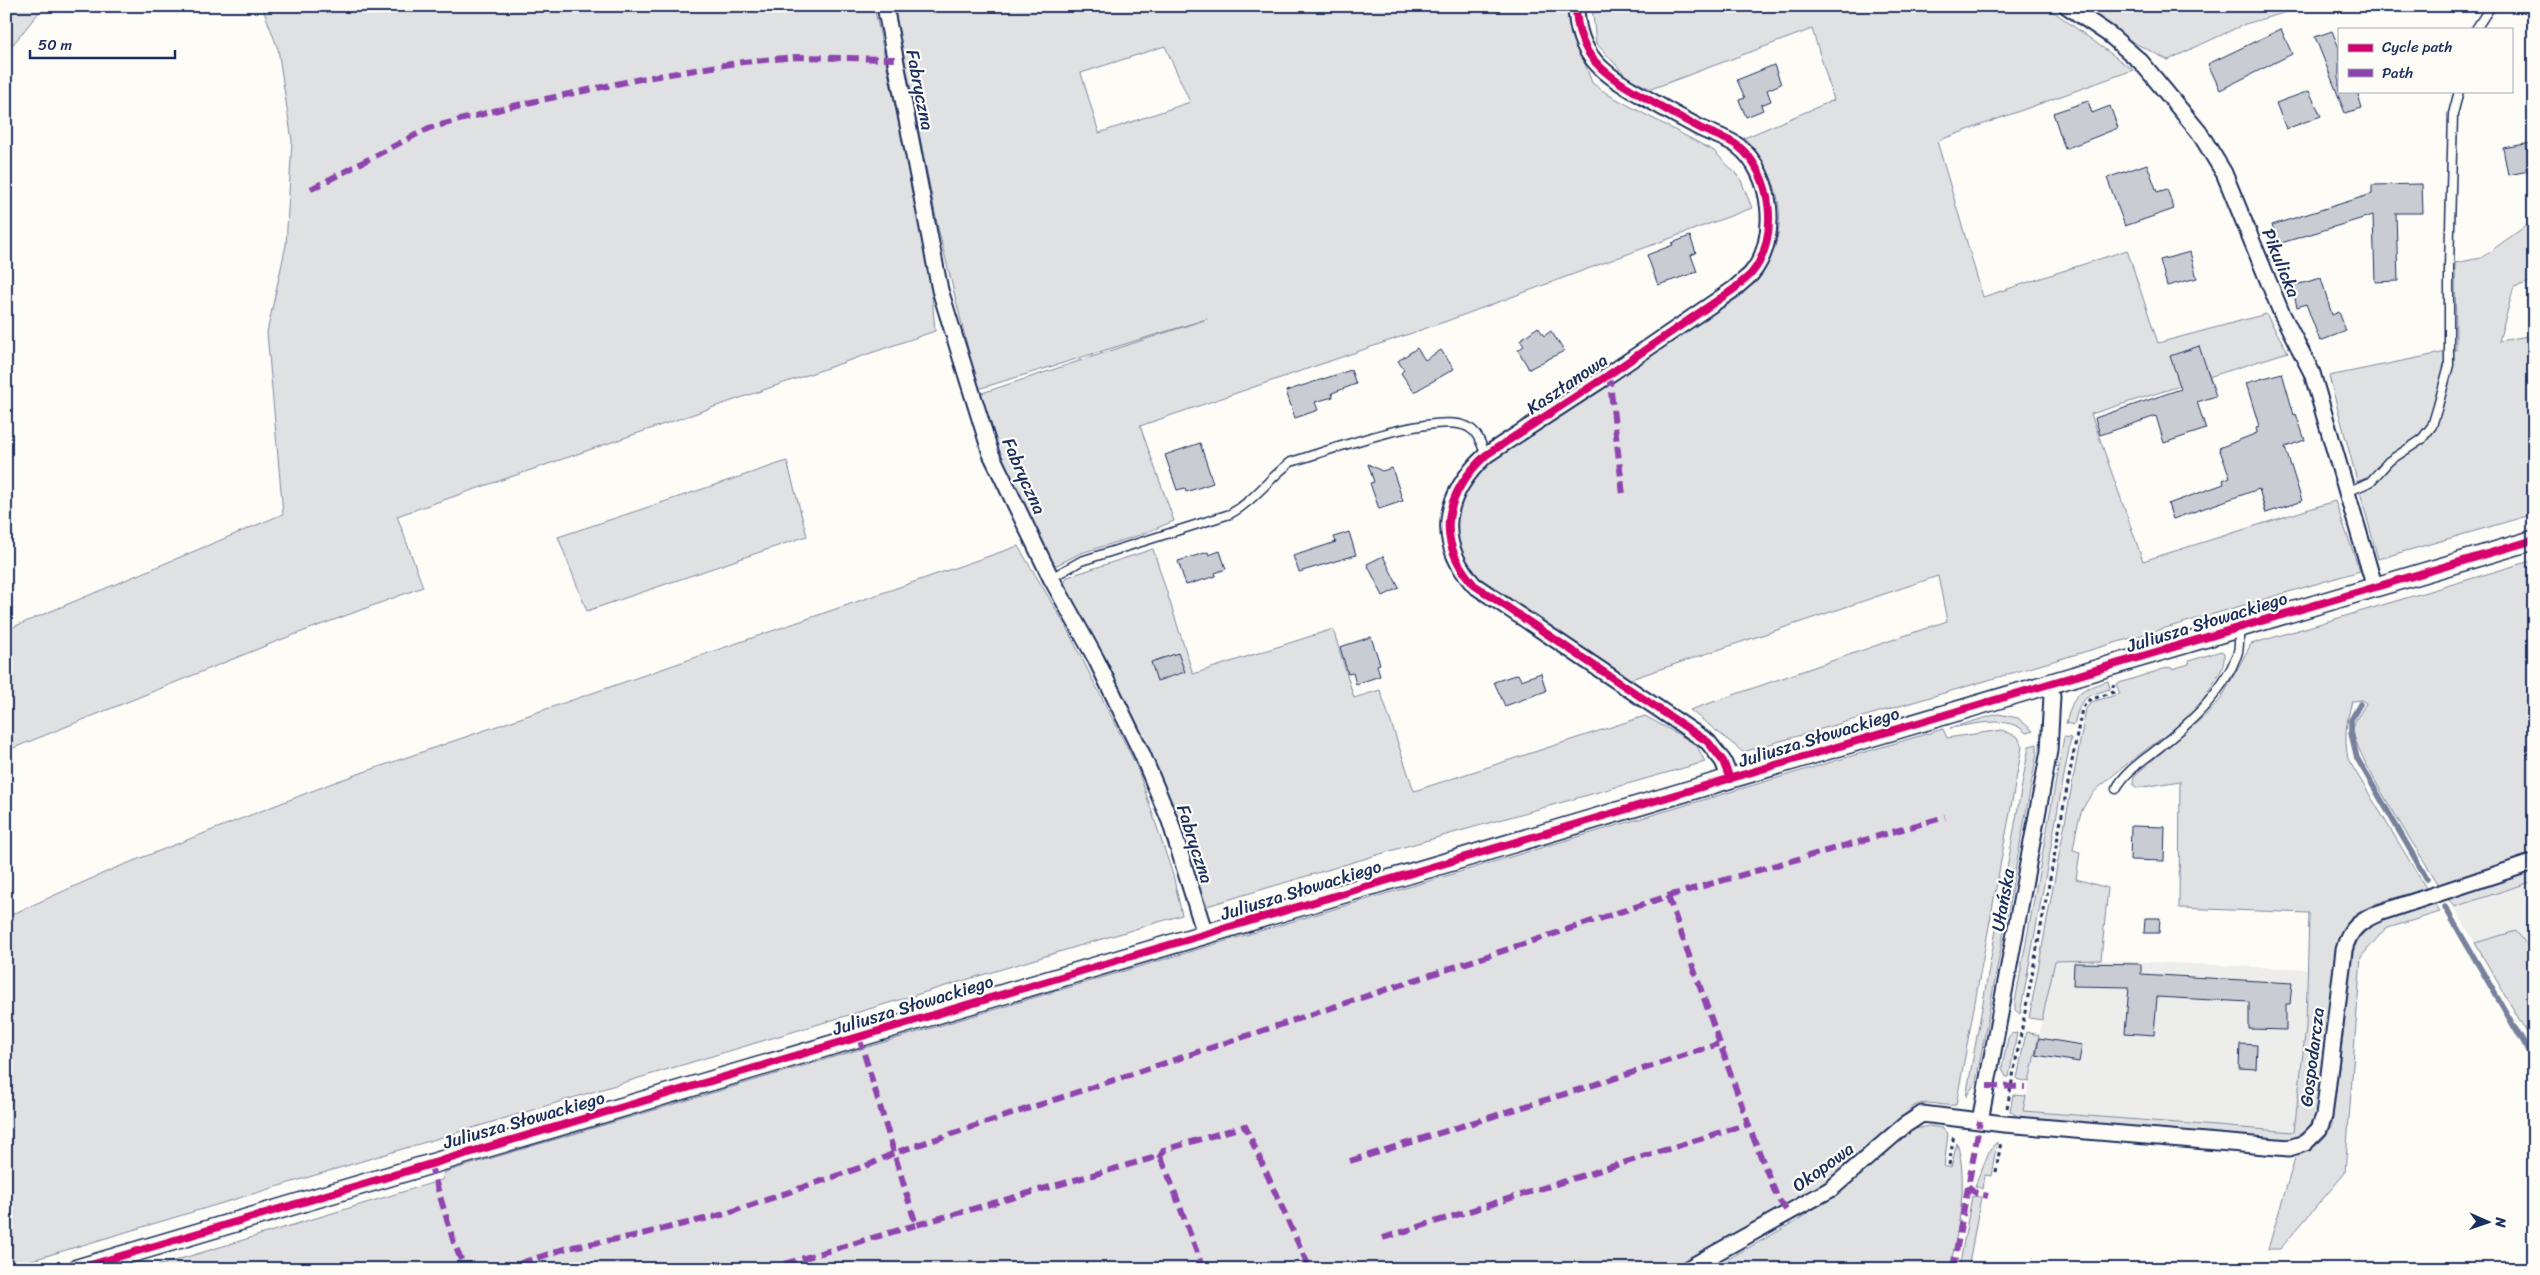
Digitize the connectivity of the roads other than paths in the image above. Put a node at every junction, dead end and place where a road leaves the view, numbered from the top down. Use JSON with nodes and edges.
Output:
{"nodes":[{"id":1,"x":885,"y":6,"type":"edge"},
{"id":2,"x":1576,"y":6,"type":"edge"},
{"id":3,"x":2067,"y":6,"type":"edge"},
{"id":4,"x":2491,"y":6,"type":"edge"},
{"id":5,"x":2477,"y":28,"type":"edge"},
{"id":6,"x":2459,"y":92,"type":"edge"},
{"id":7,"x":1486,"y":455,"type":"junction"},
{"id":8,"x":2347,"y":492,"type":"junction"},
{"id":9,"x":2534,"y":540,"type":"edge"},
{"id":10,"x":1051,"y":578,"type":"junction"},
{"id":11,"x":2374,"y":588,"type":"junction"},
{"id":12,"x":2239,"y":628,"type":"junction"},
{"id":13,"x":2049,"y":685,"type":"junction"},
{"id":14,"x":1730,"y":779,"type":"junction"},
{"id":15,"x":2116,"y":789,"type":"dead end"},
{"id":16,"x":2534,"y":862,"type":"edge"},
{"id":17,"x":1206,"y":934,"type":"junction"},
{"id":18,"x":1980,"y":1121,"type":"junction"},
{"id":19,"x":77,"y":1269,"type":"edge"},
{"id":20,"x":1687,"y":1269,"type":"edge"}],
"edges":[{"from":1,"to":10,"type":"street","name":"Fabryczna"},
{"from":2,"to":7,"type":"street","name":"Kasztanowa"},
{"from":3,"to":8,"type":"street","name":"Pikulicka"},
{"from":4,"to":5,"type":"lane"},
{"from":6,"to":8,"type":"lane"},
{"from":7,"to":10,"type":"lane"},
{"from":7,"to":14,"type":"street","name":"Kasztanowa"},
{"from":8,"to":11,"type":"street","name":"Pikulicka"},
{"from":9,"to":11,"type":"street","name":"Juliusza Słowackiego"},
{"from":10,"to":17,"type":"street","name":"Fabryczna"},
{"from":11,"to":12,"type":"street","name":"Juliusza Słowackiego"},
{"from":12,"to":13,"type":"street","name":"Juliusza Słowackiego"},
{"from":12,"to":15,"type":"lane"},
{"from":13,"to":14,"type":"street","name":"Juliusza Słowackiego"},
{"from":13,"to":18,"type":"street","name":"Ułańska"},
{"from":14,"to":17,"type":"street","name":"Juliusza Słowackiego"},
{"from":16,"to":18,"type":"street","name":"Gospodarcza"},
{"from":17,"to":19,"type":"street","name":"Juliusza Słowackiego"},
{"from":18,"to":20,"type":"street","name":"Okopowa"}]}
